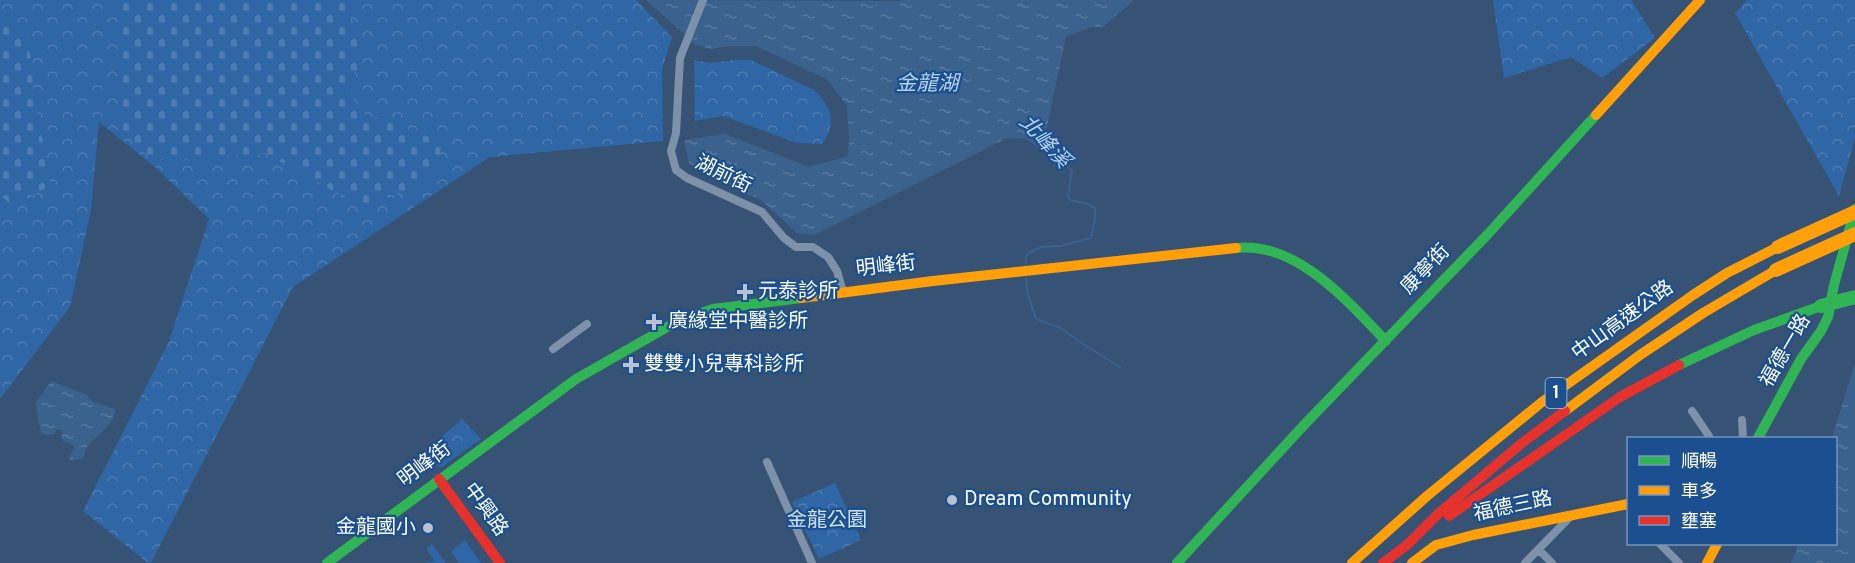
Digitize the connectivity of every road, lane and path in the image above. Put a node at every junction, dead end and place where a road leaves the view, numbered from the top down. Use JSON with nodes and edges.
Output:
{"nodes":[{"id":1,"x":703,"y":0,"type":"edge"},
{"id":2,"x":1698,"y":1,"type":"edge"},
{"id":3,"x":1855,"y":211,"type":"edge"},
{"id":4,"x":1855,"y":234,"type":"edge"},
{"id":5,"x":843,"y":292,"type":"junction"},
{"id":6,"x":1855,"y":297,"type":"edge"},
{"id":7,"x":587,"y":324,"type":"dead end"},
{"id":8,"x":1386,"y":341,"type":"junction"},
{"id":9,"x":553,"y":349,"type":"dead end"},
{"id":10,"x":1692,"y":411,"type":"dead end"},
{"id":11,"x":1742,"y":420,"type":"dead end"},
{"id":12,"x":1708,"y":437,"type":"edge"},
{"id":13,"x":1743,"y":437,"type":"edge"},
{"id":14,"x":1759,"y":437,"type":"edge"},
{"id":15,"x":767,"y":462,"type":"dead end"},
{"id":16,"x":439,"y":479,"type":"junction"},
{"id":17,"x":1627,"y":504,"type":"edge"},
{"id":18,"x":1572,"y":515,"type":"junction"},
{"id":19,"x":1407,"y":545,"type":"junction"},
{"id":20,"x":1662,"y":545,"type":"edge"},
{"id":21,"x":1715,"y":545,"type":"edge"},
{"id":22,"x":1539,"y":550,"type":"junction"},
{"id":23,"x":327,"y":563,"type":"edge"},
{"id":24,"x":500,"y":563,"type":"edge"},
{"id":25,"x":812,"y":563,"type":"edge"},
{"id":26,"x":1177,"y":563,"type":"edge"},
{"id":27,"x":1352,"y":563,"type":"edge"},
{"id":28,"x":1383,"y":563,"type":"edge"},
{"id":29,"x":1412,"y":563,"type":"edge"},
{"id":30,"x":1525,"y":563,"type":"edge"},
{"id":31,"x":1552,"y":563,"type":"edge"},
{"id":32,"x":1679,"y":563,"type":"edge"},
{"id":33,"x":1707,"y":563,"type":"edge"}],
"edges":[{"from":1,"to":5,"type":"street","name":"湖前街"},
{"from":2,"to":8,"type":"main road","name":"康寧街"},
{"from":3,"to":14,"type":"main road","name":"福德一路"},
{"from":3,"to":27,"type":"main road","name":"中山高速公路","number":"1","bridge":true},
{"from":4,"to":19,"type":"main road","name":"中山高速公路","number":"1","bridge":true},
{"from":5,"to":8,"type":"main road","name":"明峰街"},
{"from":5,"to":16,"type":"main road","name":"明峰街"},
{"from":6,"to":19,"type":"main road","bridge":true},
{"from":7,"to":9,"type":"street"},
{"from":8,"to":26,"type":"main road","name":"康寧街"},
{"from":10,"to":12,"type":"street"},
{"from":11,"to":13,"type":"street"},
{"from":15,"to":25,"type":"street"},
{"from":16,"to":23,"type":"main road","name":"明峰街"},
{"from":16,"to":24,"type":"main road","name":"中興路"},
{"from":17,"to":18,"type":"main road","name":"福德三路"},
{"from":18,"to":22,"type":"street"},
{"from":18,"to":29,"type":"main road","name":"福德三路"},
{"from":19,"to":28,"type":"main road","name":"中山高速公路","number":"1"},
{"from":20,"to":32,"type":"street"},
{"from":21,"to":33,"type":"main road"},
{"from":22,"to":30,"type":"street"},
{"from":22,"to":31,"type":"street"}]}
